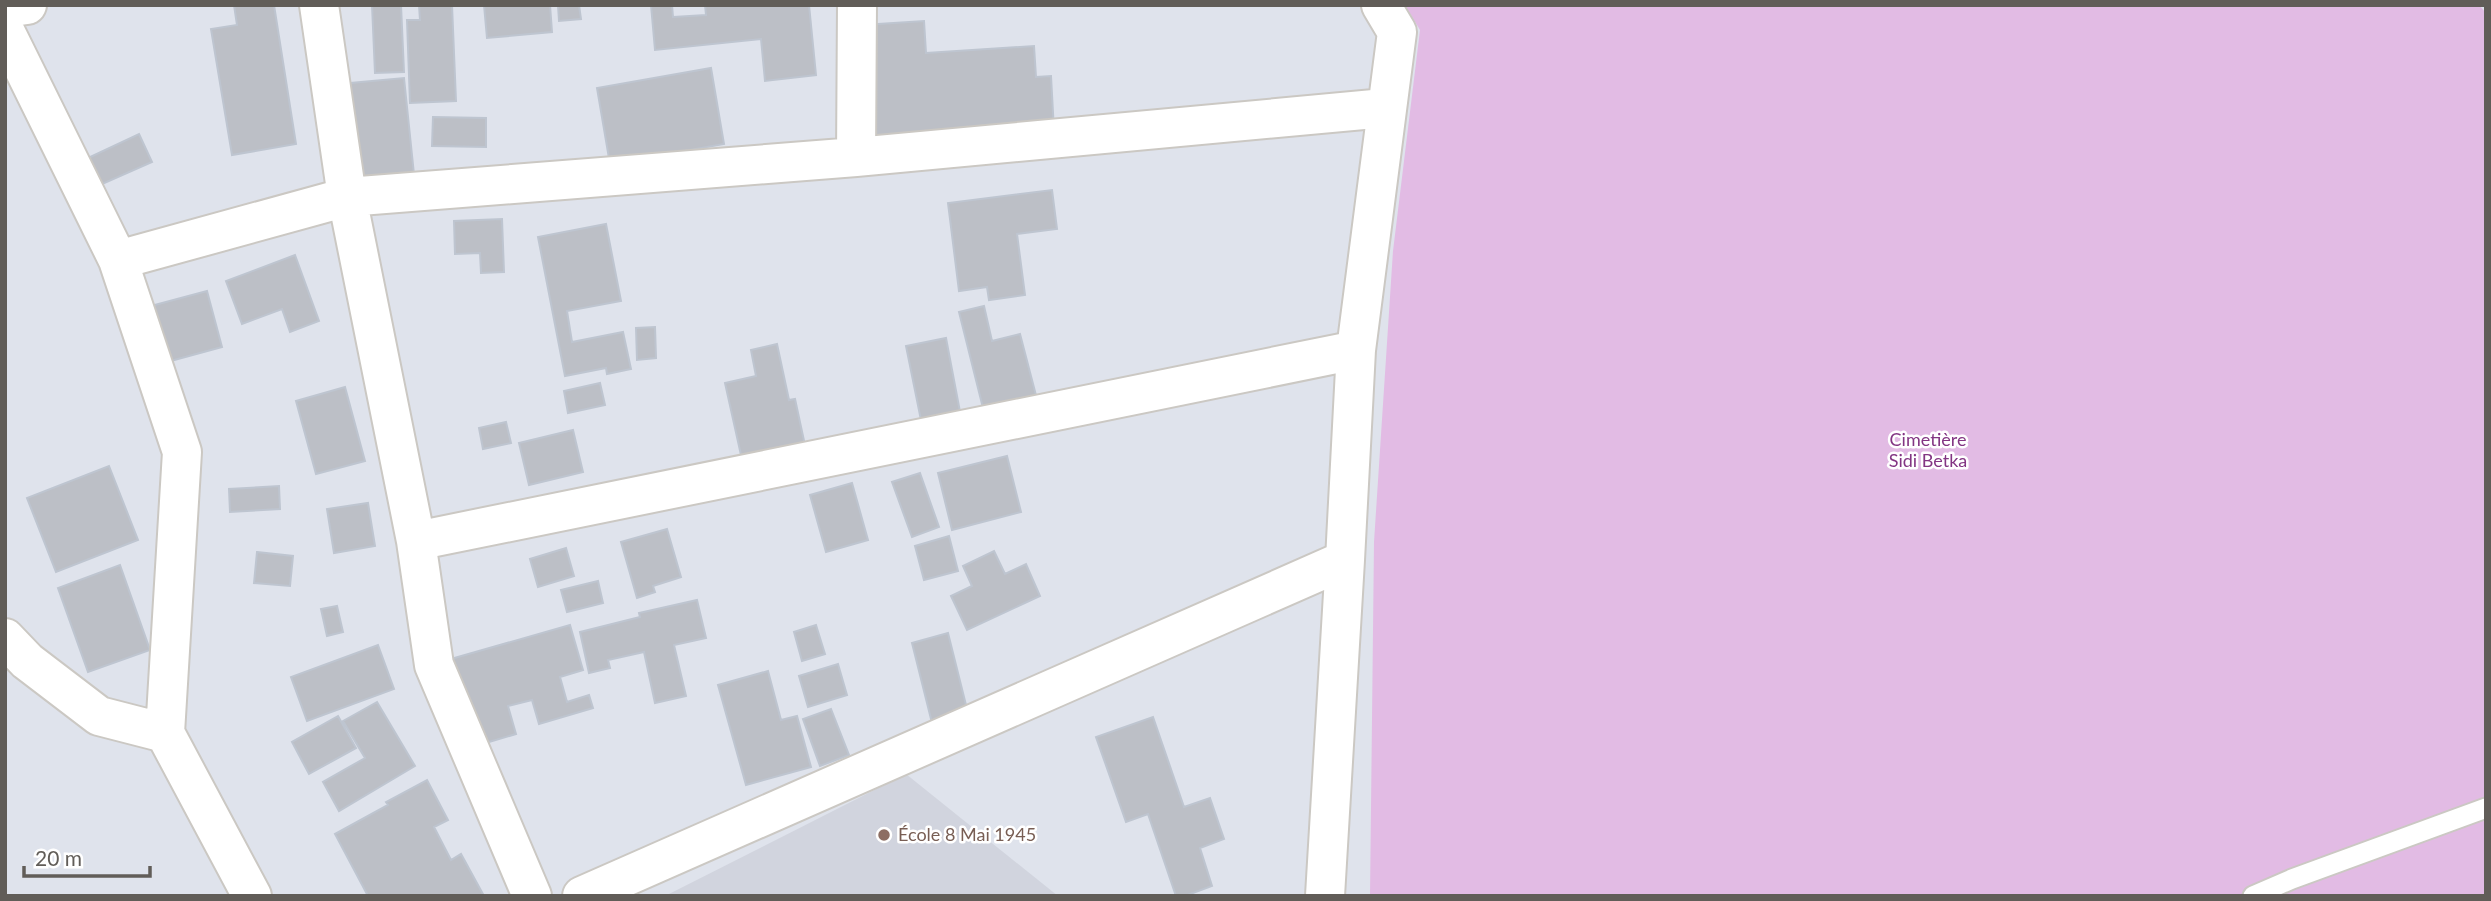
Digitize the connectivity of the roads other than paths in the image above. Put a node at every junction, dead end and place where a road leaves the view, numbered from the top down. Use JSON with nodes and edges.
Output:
{"nodes":[{"id":1,"x":27,"y":5,"type":"edge"},
{"id":2,"x":319,"y":5,"type":"edge"},
{"id":3,"x":857,"y":5,"type":"edge"},
{"id":4,"x":1381,"y":5,"type":"edge"},
{"id":5,"x":5,"y":8,"type":"edge"},
{"id":6,"x":5,"y":31,"type":"edge"},
{"id":7,"x":1385,"y":108,"type":"junction"},
{"id":8,"x":856,"y":157,"type":"junction"},
{"id":9,"x":347,"y":197,"type":"junction"},
{"id":10,"x":118,"y":260,"type":"junction"},
{"id":11,"x":1356,"y":350,"type":"junction"},
{"id":12,"x":416,"y":541,"type":"junction"},
{"id":13,"x":1345,"y":560,"type":"junction"},
{"id":14,"x":12,"y":657,"type":"edge"},
{"id":15,"x":165,"y":733,"type":"junction"},
{"id":16,"x":2485,"y":808,"type":"edge"},
{"id":17,"x":252,"y":896,"type":"edge"},
{"id":18,"x":532,"y":896,"type":"edge"},
{"id":19,"x":582,"y":896,"type":"edge"},
{"id":20,"x":1325,"y":896,"type":"edge"},
{"id":21,"x":2253,"y":896,"type":"edge"}],
"edges":[{"from":1,"to":5,"type":"street"},
{"from":2,"to":9,"type":"street"},
{"from":3,"to":8,"type":"street"},
{"from":4,"to":7,"type":"street"},
{"from":6,"to":10,"type":"street"},
{"from":7,"to":8,"type":"street"},
{"from":7,"to":11,"type":"street"},
{"from":8,"to":9,"type":"street"},
{"from":9,"to":10,"type":"street"},
{"from":9,"to":12,"type":"street"},
{"from":10,"to":15,"type":"street"},
{"from":11,"to":12,"type":"street"},
{"from":11,"to":13,"type":"street"},
{"from":12,"to":18,"type":"street"},
{"from":13,"to":19,"type":"street"},
{"from":13,"to":20,"type":"street"},
{"from":14,"to":15,"type":"street"},
{"from":15,"to":17,"type":"street"},
{"from":16,"to":21,"type":"lane"}]}
